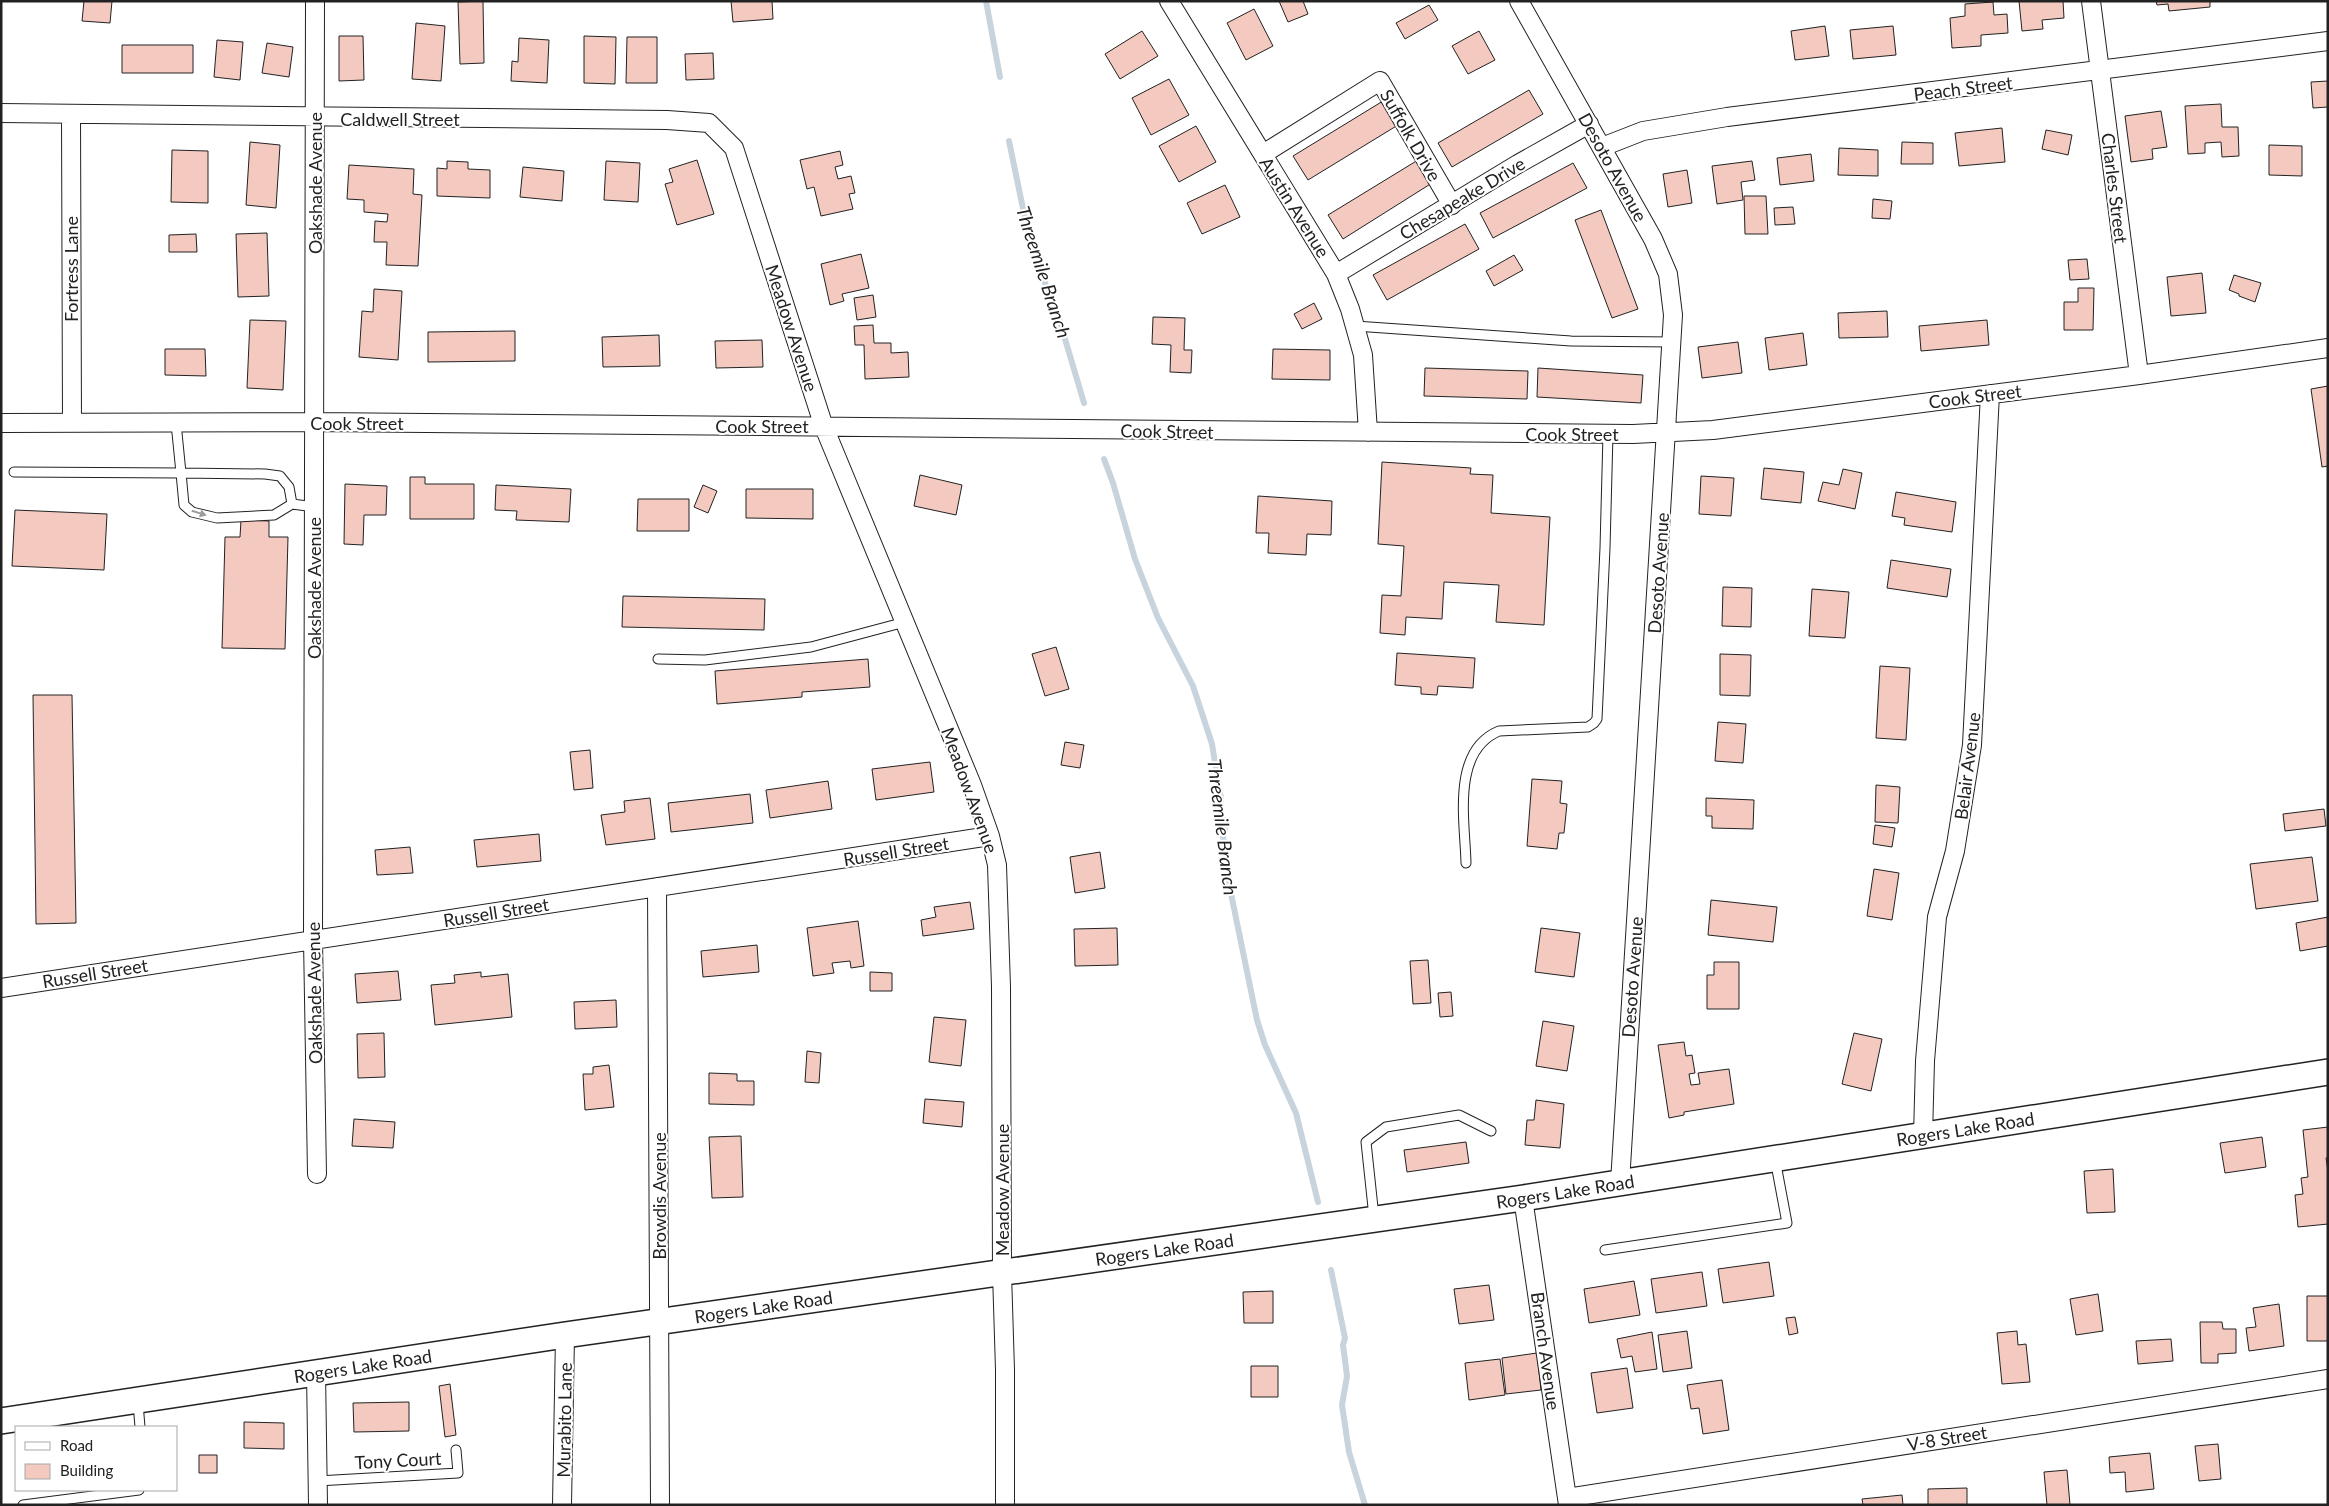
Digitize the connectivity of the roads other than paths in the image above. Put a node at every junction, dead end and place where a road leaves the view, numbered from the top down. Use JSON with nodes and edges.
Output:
{"nodes":[{"id":1,"x":315,"y":1,"type":"edge"},
{"id":2,"x":1169,"y":1,"type":"edge"},
{"id":3,"x":1519,"y":1,"type":"edge"},
{"id":4,"x":2091,"y":1,"type":"edge"},
{"id":5,"x":2328,"y":41,"type":"edge"},
{"id":6,"x":2100,"y":71,"type":"junction"},
{"id":7,"x":1,"y":114,"type":"edge"},
{"id":8,"x":71,"y":114,"type":"junction"},
{"id":9,"x":315,"y":118,"type":"junction"},
{"id":10,"x":708,"y":123,"type":"joint"},
{"id":11,"x":1589,"y":124,"type":"junction"},
{"id":12,"x":1602,"y":147,"type":"junction"},
{"id":13,"x":1263,"y":154,"type":"junction"},
{"id":14,"x":1452,"y":205,"type":"junction"},
{"id":15,"x":1336,"y":274,"type":"junction"},
{"id":16,"x":1355,"y":326,"type":"junction"},
{"id":17,"x":1672,"y":342,"type":"junction"},
{"id":18,"x":2328,"y":348,"type":"edge"},
{"id":19,"x":2139,"y":375,"type":"junction"},
{"id":20,"x":1990,"y":394,"type":"junction"},
{"id":21,"x":315,"y":422,"type":"junction"},
{"id":22,"x":1,"y":423,"type":"edge"},
{"id":23,"x":72,"y":423,"type":"junction"},
{"id":24,"x":176,"y":423,"type":"junction"},
{"id":25,"x":824,"y":427,"type":"junction"},
{"id":26,"x":1368,"y":432,"type":"junction"},
{"id":27,"x":1666,"y":432,"type":"junction"},
{"id":28,"x":1608,"y":434,"type":"junction"},
{"id":29,"x":14,"y":472,"type":"dead end"},
{"id":30,"x":181,"y":473,"type":"junction"},
{"id":31,"x":292,"y":504,"type":"junction"},
{"id":32,"x":315,"y":507,"type":"junction"},
{"id":33,"x":905,"y":622,"type":"junction"},
{"id":34,"x":658,"y":659,"type":"dead end"},
{"id":35,"x":990,"y":836,"type":"junction"},
{"id":36,"x":1466,"y":863,"type":"dead end"},
{"id":37,"x":657,"y":887,"type":"junction"},
{"id":38,"x":313,"y":940,"type":"junction"},
{"id":39,"x":1,"y":988,"type":"edge"},
{"id":40,"x":2328,"y":1072,"type":"edge"},
{"id":41,"x":1491,"y":1131,"type":"dead end"},
{"id":42,"x":1923,"y":1136,"type":"junction"},
{"id":43,"x":1775,"y":1159,"type":"junction"},
{"id":44,"x":317,"y":1174,"type":"dead end"},
{"id":45,"x":1620,"y":1183,"type":"junction"},
{"id":46,"x":1524,"y":1198,"type":"junction"},
{"id":47,"x":1374,"y":1220,"type":"junction"},
{"id":48,"x":1605,"y":1250,"type":"dead end"},
{"id":49,"x":1002,"y":1273,"type":"junction"},
{"id":50,"x":660,"y":1322,"type":"junction"},
{"id":51,"x":565,"y":1335,"type":"junction"},
{"id":52,"x":316,"y":1372,"type":"junction"},
{"id":53,"x":2328,"y":1379,"type":"edge"},
{"id":54,"x":138,"y":1400,"type":"junction"},
{"id":55,"x":1,"y":1421,"type":"edge"},
{"id":56,"x":140,"y":1426,"type":"edge"},
{"id":57,"x":456,"y":1450,"type":"dead end"},
{"id":58,"x":317,"y":1481,"type":"junction"},
{"id":59,"x":131,"y":1491,"type":"edge"},
{"id":60,"x":1568,"y":1501,"type":"edge"},
{"id":61,"x":23,"y":1505,"type":"edge"},
{"id":62,"x":318,"y":1505,"type":"edge"},
{"id":63,"x":562,"y":1505,"type":"edge"},
{"id":64,"x":660,"y":1505,"type":"edge"},
{"id":65,"x":1005,"y":1505,"type":"edge"}],
"edges":[{"from":1,"to":9,"type":"street","name":"Oakshade Avenue"},
{"from":2,"to":13,"type":"street","name":"Austin Avenue"},
{"from":3,"to":11,"type":"street","name":"Desoto Avenue"},
{"from":4,"to":6,"type":"street","name":"Charles Street"},
{"from":5,"to":6,"type":"street","name":"Peach Street"},
{"from":6,"to":12,"type":"street","name":"Peach Street"},
{"from":6,"to":19,"type":"street","name":"Charles Street"},
{"from":7,"to":8,"type":"street","name":"Caldwell Street"},
{"from":8,"to":9,"type":"street","name":"Caldwell Street"},
{"from":8,"to":23,"type":"street","name":"Fortress Lane"},
{"from":9,"to":10,"type":"street","name":"Caldwell Street"},
{"from":9,"to":21,"type":"street","name":"Oakshade Avenue"},
{"from":10,"to":25,"type":"street","name":"Meadow Avenue"},
{"from":11,"to":12,"type":"street","name":"Desoto Avenue"},
{"from":11,"to":14,"type":"street","name":"Chesapeake Drive"},
{"from":12,"to":17,"type":"street","name":"Desoto Avenue"},
{"from":13,"to":14,"type":"street","name":"Suffolk Drive"},
{"from":13,"to":15,"type":"street","name":"Austin Avenue"},
{"from":14,"to":15,"type":"street","name":"Chesapeake Drive"},
{"from":15,"to":16,"type":"street","name":"Austin Avenue"},
{"from":16,"to":17,"type":"lane"},
{"from":16,"to":26,"type":"street","name":"Austin Avenue"},
{"from":17,"to":27,"type":"street","name":"Desoto Avenue"},
{"from":18,"to":19,"type":"street","name":"Cook Street"},
{"from":19,"to":20,"type":"street","name":"Cook Street"},
{"from":20,"to":27,"type":"street","name":"Cook Street"},
{"from":20,"to":42,"type":"street","name":"Belair Avenue"},
{"from":21,"to":24,"type":"street","name":"Cook Street"},
{"from":21,"to":25,"type":"street","name":"Cook Street"},
{"from":21,"to":32,"type":"street","name":"Oakshade Avenue"},
{"from":22,"to":23,"type":"street","name":"Cook Street"},
{"from":23,"to":24,"type":"street","name":"Cook Street"},
{"from":24,"to":30,"type":"lane"},
{"from":25,"to":26,"type":"street","name":"Cook Street"},
{"from":25,"to":33,"type":"street","name":"Meadow Avenue"},
{"from":26,"to":28,"type":"street","name":"Cook Street"},
{"from":27,"to":28,"type":"street","name":"Cook Street"},
{"from":27,"to":45,"type":"street","name":"Desoto Avenue"},
{"from":28,"to":36,"type":"lane"},
{"from":29,"to":30,"type":"lane"},
{"from":30,"to":31,"type":"lane"},
{"from":30,"to":31,"type":"lane","one_way":true},
{"from":31,"to":32,"type":"lane"},
{"from":32,"to":38,"type":"street","name":"Oakshade Avenue"},
{"from":33,"to":34,"type":"lane"},
{"from":33,"to":35,"type":"street","name":"Meadow Avenue"},
{"from":35,"to":37,"type":"street","name":"Russell Street"},
{"from":35,"to":49,"type":"street","name":"Meadow Avenue"},
{"from":37,"to":38,"type":"street","name":"Russell Street"},
{"from":37,"to":50,"type":"street","name":"Browdis Avenue"},
{"from":38,"to":39,"type":"street","name":"Russell Street"},
{"from":38,"to":44,"type":"street","name":"Oakshade Avenue"},
{"from":40,"to":42,"type":"main road","name":"Rogers Lake Road"},
{"from":41,"to":47,"type":"lane"},
{"from":42,"to":43,"type":"main road","name":"Rogers Lake Road"},
{"from":43,"to":45,"type":"main road","name":"Rogers Lake Road"},
{"from":43,"to":48,"type":"lane"},
{"from":45,"to":46,"type":"main road","name":"Rogers Lake Road"},
{"from":46,"to":47,"type":"main road","name":"Rogers Lake Road"},
{"from":46,"to":60,"type":"street","name":"Branch Avenue"},
{"from":47,"to":49,"type":"main road","name":"Rogers Lake Road"},
{"from":49,"to":50,"type":"main road","name":"Rogers Lake Road"},
{"from":49,"to":65,"type":"street","name":"Meadow Avenue"},
{"from":50,"to":51,"type":"main road","name":"Rogers Lake Road"},
{"from":50,"to":64,"type":"street","name":"Browdis Avenue"},
{"from":51,"to":52,"type":"main road","name":"Rogers Lake Road"},
{"from":51,"to":63,"type":"street","name":"Murabito Lane"},
{"from":52,"to":54,"type":"main road","name":"Rogers Lake Road"},
{"from":52,"to":58,"type":"street"},
{"from":53,"to":60,"type":"street","name":"V-8 Street"},
{"from":54,"to":55,"type":"main road","name":"Rogers Lake Road"},
{"from":54,"to":56,"type":"lane"},
{"from":57,"to":58,"type":"lane","name":"Tony Court"},
{"from":58,"to":62,"type":"street"},
{"from":59,"to":61,"type":"lane"}]}
